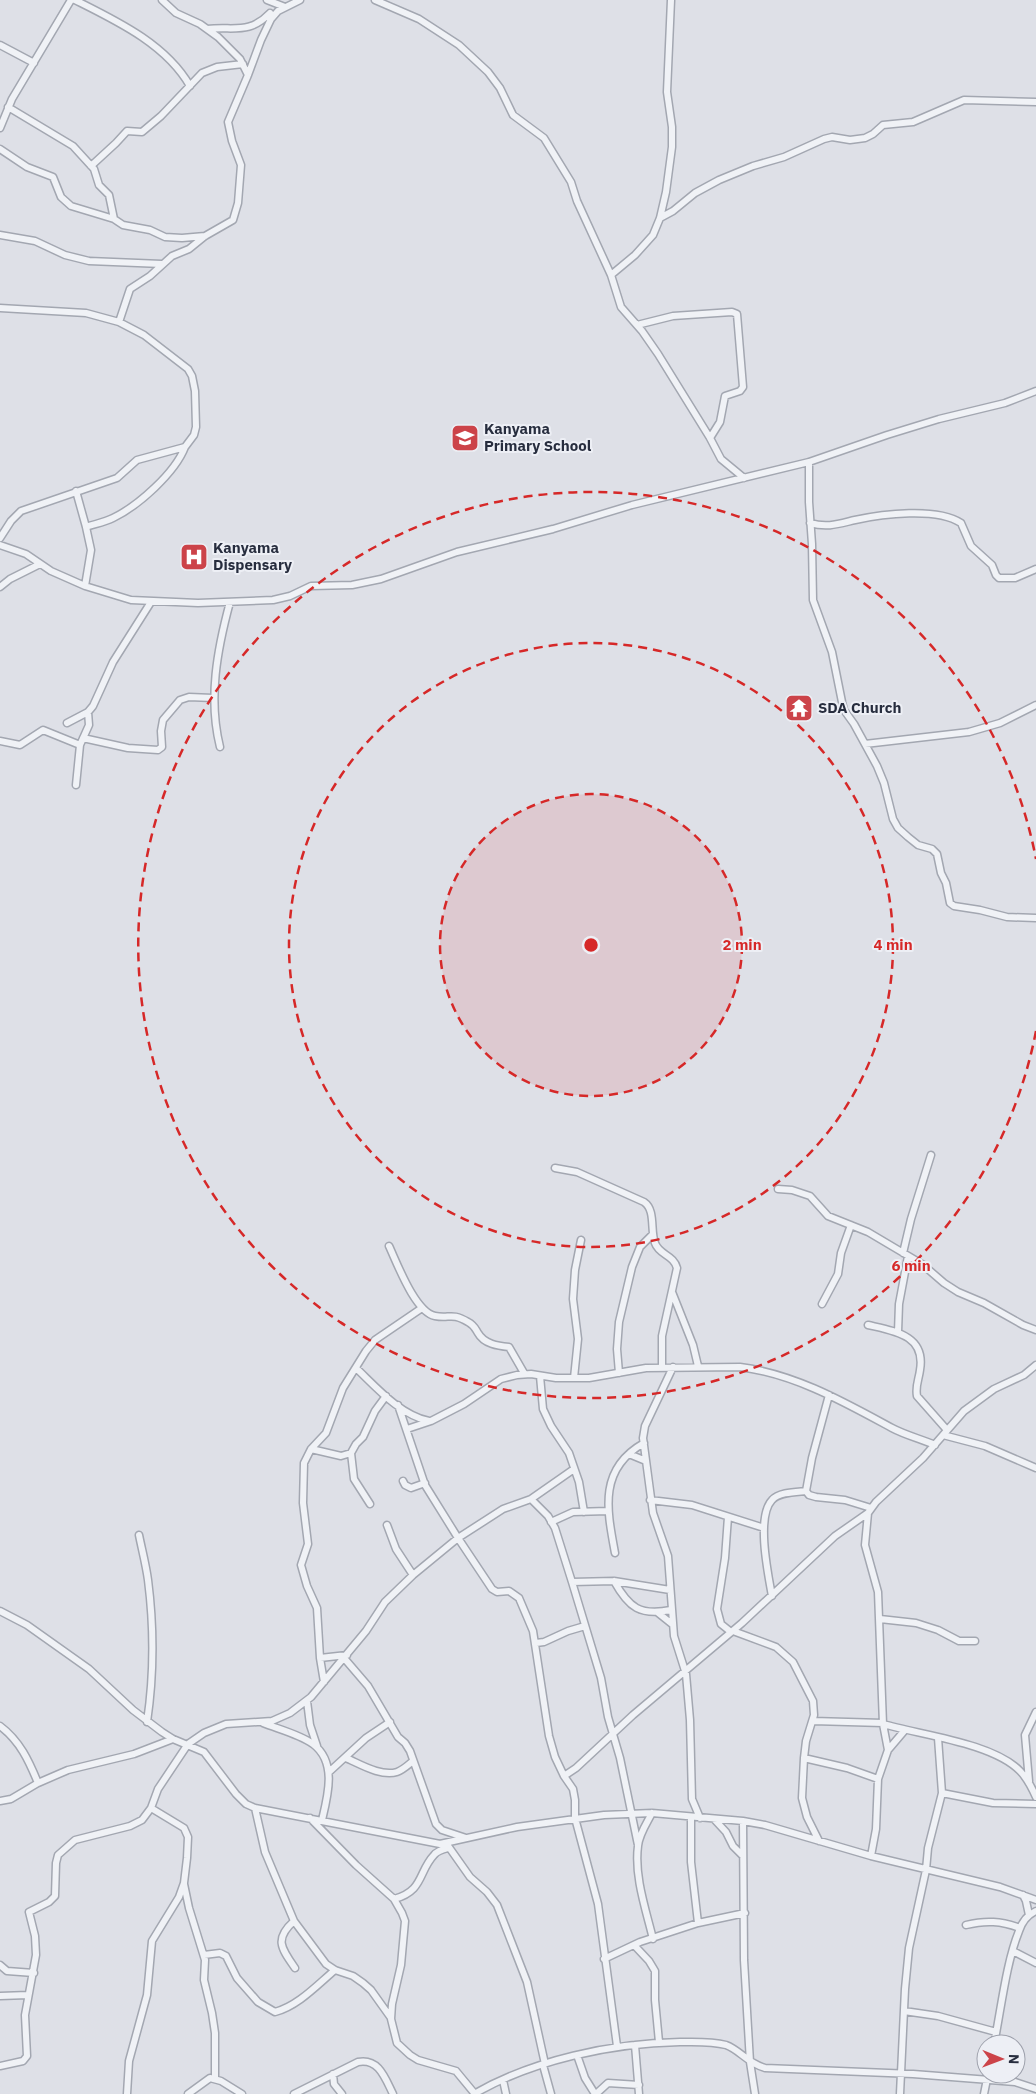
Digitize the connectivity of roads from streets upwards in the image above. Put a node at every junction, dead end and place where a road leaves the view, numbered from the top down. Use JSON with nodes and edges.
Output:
{"nodes":[{"id":1,"x":71,"y":0,"type":"edge"},
{"id":2,"x":76,"y":0,"type":"edge"},
{"id":3,"x":162,"y":0,"type":"edge"},
{"id":4,"x":267,"y":0,"type":"edge"},
{"id":5,"x":298,"y":0,"type":"edge"},
{"id":6,"x":374,"y":0,"type":"edge"},
{"id":7,"x":671,"y":0,"type":"edge"},
{"id":8,"x":285,"y":7,"type":"junction"},
{"id":9,"x":270,"y":16,"type":"junction"},
{"id":10,"x":207,"y":29,"type":"junction"},
{"id":11,"x":0,"y":45,"type":"edge"},
{"id":12,"x":34,"y":63,"type":"junction"},
{"id":13,"x":243,"y":64,"type":"junction"},
{"id":14,"x":248,"y":75,"type":"junction"},
{"id":15,"x":190,"y":86,"type":"junction"},
{"id":16,"x":1036,"y":102,"type":"edge"},
{"id":17,"x":8,"y":107,"type":"junction"},
{"id":18,"x":0,"y":128,"type":"edge"},
{"id":19,"x":0,"y":149,"type":"edge"},
{"id":20,"x":90,"y":166,"type":"junction"},
{"id":21,"x":660,"y":218,"type":"junction"},
{"id":22,"x":114,"y":219,"type":"junction"},
{"id":23,"x":0,"y":235,"type":"edge"},
{"id":24,"x":205,"y":236,"type":"junction"},
{"id":25,"x":162,"y":264,"type":"junction"},
{"id":26,"x":611,"y":275,"type":"junction"},
{"id":27,"x":0,"y":308,"type":"edge"},
{"id":28,"x":119,"y":322,"type":"junction"},
{"id":29,"x":637,"y":325,"type":"junction"},
{"id":30,"x":1036,"y":391,"type":"edge"},
{"id":31,"x":710,"y":438,"type":"junction"},
{"id":32,"x":185,"y":446,"type":"junction"},
{"id":33,"x":809,"y":462,"type":"junction"},
{"id":34,"x":744,"y":478,"type":"junction"},
{"id":35,"x":76,"y":490,"type":"junction"},
{"id":36,"x":810,"y":523,"type":"junction"},
{"id":37,"x":86,"y":527,"type":"junction"},
{"id":38,"x":0,"y":538,"type":"edge"},
{"id":39,"x":0,"y":545,"type":"edge"},
{"id":40,"x":40,"y":564,"type":"junction"},
{"id":41,"x":1036,"y":569,"type":"edge"},
{"id":42,"x":85,"y":586,"type":"junction"},
{"id":43,"x":0,"y":587,"type":"edge"},
{"id":44,"x":151,"y":602,"type":"junction"},
{"id":45,"x":230,"y":602,"type":"junction"},
{"id":46,"x":213,"y":698,"type":"junction"},
{"id":47,"x":1036,"y":705,"type":"edge"},
{"id":48,"x":88,"y":712,"type":"junction"},
{"id":49,"x":67,"y":723,"type":"dead end"},
{"id":50,"x":0,"y":741,"type":"edge"},
{"id":51,"x":82,"y":742,"type":"junction"},
{"id":52,"x":865,"y":744,"type":"junction"},
{"id":53,"x":220,"y":747,"type":"dead end"},
{"id":54,"x":76,"y":785,"type":"dead end"},
{"id":55,"x":1036,"y":918,"type":"edge"},
{"id":56,"x":931,"y":1155,"type":"dead end"},
{"id":57,"x":555,"y":1168,"type":"dead end"},
{"id":58,"x":778,"y":1189,"type":"dead end"},
{"id":59,"x":851,"y":1225,"type":"junction"},
{"id":60,"x":652,"y":1235,"type":"junction"},
{"id":61,"x":581,"y":1240,"type":"dead end"},
{"id":62,"x":389,"y":1246,"type":"dead end"},
{"id":63,"x":905,"y":1254,"type":"junction"},
{"id":64,"x":672,"y":1292,"type":"junction"},
{"id":65,"x":822,"y":1304,"type":"dead end"},
{"id":66,"x":422,"y":1308,"type":"junction"},
{"id":67,"x":868,"y":1325,"type":"dead end"},
{"id":68,"x":1036,"y":1330,"type":"edge"},
{"id":69,"x":898,"y":1332,"type":"junction"},
{"id":70,"x":1036,"y":1365,"type":"edge"},
{"id":71,"x":698,"y":1366,"type":"junction"},
{"id":72,"x":662,"y":1367,"type":"junction"},
{"id":73,"x":673,"y":1367,"type":"junction"},
{"id":74,"x":356,"y":1368,"type":"junction"},
{"id":75,"x":524,"y":1374,"type":"junction"},
{"id":76,"x":619,"y":1374,"type":"junction"},
{"id":77,"x":540,"y":1376,"type":"junction"},
{"id":78,"x":550,"y":1378,"type":"junction"},
{"id":79,"x":574,"y":1378,"type":"junction"},
{"id":80,"x":541,"y":1385,"type":"junction"},
{"id":81,"x":829,"y":1394,"type":"junction"},
{"id":82,"x":386,"y":1396,"type":"junction"},
{"id":83,"x":398,"y":1405,"type":"junction"},
{"id":84,"x":431,"y":1422,"type":"junction"},
{"id":85,"x":407,"y":1429,"type":"junction"},
{"id":86,"x":945,"y":1433,"type":"junction"},
{"id":87,"x":644,"y":1443,"type":"junction"},
{"id":88,"x":935,"y":1445,"type":"junction"},
{"id":89,"x":311,"y":1450,"type":"junction"},
{"id":90,"x":351,"y":1453,"type":"junction"},
{"id":91,"x":629,"y":1454,"type":"junction"},
{"id":92,"x":341,"y":1456,"type":"junction"},
{"id":93,"x":646,"y":1461,"type":"junction"},
{"id":94,"x":351,"y":1464,"type":"junction"},
{"id":95,"x":1036,"y":1468,"type":"edge"},
{"id":96,"x":574,"y":1469,"type":"junction"},
{"id":97,"x":403,"y":1481,"type":"dead end"},
{"id":98,"x":425,"y":1483,"type":"junction"},
{"id":99,"x":806,"y":1491,"type":"junction"},
{"id":100,"x":531,"y":1499,"type":"junction"},
{"id":101,"x":650,"y":1500,"type":"junction"},
{"id":102,"x":370,"y":1504,"type":"dead end"},
{"id":103,"x":869,"y":1510,"type":"junction"},
{"id":104,"x":608,"y":1511,"type":"junction"},
{"id":105,"x":584,"y":1512,"type":"junction"},
{"id":106,"x":728,"y":1518,"type":"junction"},
{"id":107,"x":551,"y":1522,"type":"junction"},
{"id":108,"x":386,"y":1525,"type":"dead end"},
{"id":109,"x":764,"y":1528,"type":"junction"},
{"id":110,"x":139,"y":1535,"type":"dead end"},
{"id":111,"x":458,"y":1538,"type":"junction"},
{"id":112,"x":615,"y":1554,"type":"dead end"},
{"id":113,"x":413,"y":1575,"type":"junction"},
{"id":114,"x":614,"y":1581,"type":"junction"},
{"id":115,"x":572,"y":1582,"type":"junction"},
{"id":116,"x":670,"y":1590,"type":"junction"},
{"id":117,"x":772,"y":1596,"type":"junction"},
{"id":118,"x":671,"y":1610,"type":"junction"},
{"id":119,"x":0,"y":1612,"type":"edge"},
{"id":120,"x":657,"y":1612,"type":"junction"},
{"id":121,"x":880,"y":1619,"type":"junction"},
{"id":122,"x":742,"y":1623,"type":"junction"},
{"id":123,"x":672,"y":1624,"type":"junction"},
{"id":124,"x":586,"y":1626,"type":"junction"},
{"id":125,"x":732,"y":1632,"type":"junction"},
{"id":126,"x":743,"y":1635,"type":"junction"},
{"id":127,"x":975,"y":1641,"type":"dead end"},
{"id":128,"x":536,"y":1643,"type":"junction"},
{"id":129,"x":346,"y":1657,"type":"junction"},
{"id":130,"x":320,"y":1658,"type":"junction"},
{"id":131,"x":685,"y":1669,"type":"junction"},
{"id":132,"x":324,"y":1682,"type":"junction"},
{"id":133,"x":307,"y":1701,"type":"junction"},
{"id":134,"x":1036,"y":1712,"type":"edge"},
{"id":135,"x":813,"y":1721,"type":"junction"},
{"id":136,"x":148,"y":1722,"type":"junction"},
{"id":137,"x":262,"y":1722,"type":"junction"},
{"id":138,"x":390,"y":1722,"type":"junction"},
{"id":139,"x":883,"y":1723,"type":"junction"},
{"id":140,"x":0,"y":1726,"type":"edge"},
{"id":141,"x":906,"y":1730,"type":"junction"},
{"id":142,"x":614,"y":1734,"type":"junction"},
{"id":143,"x":938,"y":1738,"type":"junction"},
{"id":144,"x":173,"y":1739,"type":"junction"},
{"id":145,"x":188,"y":1744,"type":"junction"},
{"id":146,"x":318,"y":1749,"type":"junction"},
{"id":147,"x":888,"y":1750,"type":"junction"},
{"id":148,"x":346,"y":1758,"type":"junction"},
{"id":149,"x":804,"y":1758,"type":"junction"},
{"id":150,"x":413,"y":1761,"type":"junction"},
{"id":151,"x":329,"y":1772,"type":"junction"},
{"id":152,"x":564,"y":1776,"type":"junction"},
{"id":153,"x":878,"y":1779,"type":"junction"},
{"id":154,"x":1029,"y":1782,"type":"junction"},
{"id":155,"x":38,"y":1783,"type":"junction"},
{"id":156,"x":942,"y":1793,"type":"junction"},
{"id":157,"x":1036,"y":1797,"type":"edge"},
{"id":158,"x":0,"y":1801,"type":"edge"},
{"id":159,"x":1036,"y":1804,"type":"edge"},
{"id":160,"x":693,"y":1805,"type":"junction"},
{"id":161,"x":151,"y":1808,"type":"junction"},
{"id":162,"x":255,"y":1808,"type":"junction"},
{"id":163,"x":630,"y":1813,"type":"junction"},
{"id":164,"x":652,"y":1813,"type":"junction"},
{"id":165,"x":688,"y":1817,"type":"junction"},
{"id":166,"x":310,"y":1818,"type":"junction"},
{"id":167,"x":575,"y":1818,"type":"junction"},
{"id":168,"x":700,"y":1818,"type":"junction"},
{"id":169,"x":714,"y":1819,"type":"junction"},
{"id":170,"x":322,"y":1820,"type":"junction"},
{"id":171,"x":743,"y":1821,"type":"junction"},
{"id":172,"x":467,"y":1838,"type":"junction"},
{"id":173,"x":818,"y":1841,"type":"junction"},
{"id":174,"x":638,"y":1844,"type":"junction"},
{"id":175,"x":447,"y":1845,"type":"junction"},
{"id":176,"x":742,"y":1855,"type":"junction"},
{"id":177,"x":870,"y":1856,"type":"junction"},
{"id":178,"x":926,"y":1870,"type":"junction"},
{"id":179,"x":184,"y":1883,"type":"junction"},
{"id":180,"x":1023,"y":1895,"type":"junction"},
{"id":181,"x":394,"y":1900,"type":"junction"},
{"id":182,"x":1036,"y":1900,"type":"edge"},
{"id":183,"x":1036,"y":1912,"type":"edge"},
{"id":184,"x":745,"y":1913,"type":"junction"},
{"id":185,"x":1029,"y":1915,"type":"junction"},
{"id":186,"x":294,"y":1921,"type":"junction"},
{"id":187,"x":698,"y":1923,"type":"junction"},
{"id":188,"x":966,"y":1925,"type":"dead end"},
{"id":189,"x":1020,"y":1928,"type":"junction"},
{"id":190,"x":652,"y":1939,"type":"junction"},
{"id":191,"x":634,"y":1945,"type":"junction"},
{"id":192,"x":1014,"y":1950,"type":"junction"},
{"id":193,"x":204,"y":1955,"type":"junction"},
{"id":194,"x":604,"y":1959,"type":"junction"},
{"id":195,"x":1036,"y":1963,"type":"edge"},
{"id":196,"x":0,"y":1965,"type":"edge"},
{"id":197,"x":295,"y":1968,"type":"dead end"},
{"id":198,"x":335,"y":1970,"type":"junction"},
{"id":199,"x":34,"y":1973,"type":"junction"},
{"id":200,"x":28,"y":1995,"type":"junction"},
{"id":201,"x":0,"y":1996,"type":"edge"},
{"id":202,"x":904,"y":2011,"type":"junction"},
{"id":203,"x":391,"y":2019,"type":"junction"},
{"id":204,"x":996,"y":2032,"type":"joint"},
{"id":205,"x":659,"y":2042,"type":"junction"},
{"id":206,"x":635,"y":2045,"type":"junction"},
{"id":207,"x":618,"y":2046,"type":"junction"},
{"id":208,"x":577,"y":2055,"type":"junction"},
{"id":209,"x":750,"y":2062,"type":"junction"},
{"id":210,"x":544,"y":2065,"type":"junction"},
{"id":211,"x":0,"y":2066,"type":"edge"},
{"id":212,"x":333,"y":2074,"type":"junction"},
{"id":213,"x":901,"y":2074,"type":"junction"},
{"id":214,"x":215,"y":2078,"type":"junction"},
{"id":215,"x":503,"y":2080,"type":"junction"},
{"id":216,"x":976,"y":2080,"type":"edge"},
{"id":217,"x":1022,"y":2084,"type":"edge"},
{"id":218,"x":639,"y":2085,"type":"junction"},
{"id":219,"x":1036,"y":2088,"type":"edge"},
{"id":220,"x":126,"y":2094,"type":"edge"},
{"id":221,"x":188,"y":2094,"type":"edge"},
{"id":222,"x":242,"y":2094,"type":"edge"},
{"id":223,"x":294,"y":2094,"type":"edge"},
{"id":224,"x":342,"y":2094,"type":"edge"},
{"id":225,"x":392,"y":2094,"type":"edge"},
{"id":226,"x":474,"y":2094,"type":"edge"},
{"id":227,"x":506,"y":2094,"type":"edge"},
{"id":228,"x":551,"y":2094,"type":"edge"},
{"id":229,"x":595,"y":2094,"type":"edge"},
{"id":230,"x":640,"y":2094,"type":"edge"},
{"id":231,"x":755,"y":2094,"type":"edge"},
{"id":232,"x":900,"y":2094,"type":"edge"}],
"edges":[{"from":1,"to":12,"type":"street"},
{"from":2,"to":15,"type":"street"},
{"from":3,"to":10,"type":"street"},
{"from":4,"to":8,"type":"street"},
{"from":4,"to":9,"type":"street"},
{"from":5,"to":8,"type":"street"},
{"from":6,"to":26,"type":"street"},
{"from":7,"to":21,"type":"street"},
{"from":8,"to":9,"type":"street"},
{"from":9,"to":10,"type":"street"},
{"from":9,"to":14,"type":"street"},
{"from":10,"to":13,"type":"street"},
{"from":11,"to":12,"type":"street"},
{"from":12,"to":17,"type":"street"},
{"from":13,"to":14,"type":"street"},
{"from":13,"to":15,"type":"street"},
{"from":14,"to":24,"type":"street"},
{"from":15,"to":20,"type":"street"},
{"from":16,"to":21,"type":"street"},
{"from":17,"to":18,"type":"street"},
{"from":17,"to":20,"type":"street"},
{"from":19,"to":22,"type":"street"},
{"from":20,"to":22,"type":"street"},
{"from":21,"to":26,"type":"street"},
{"from":22,"to":24,"type":"street"},
{"from":23,"to":25,"type":"street"},
{"from":24,"to":25,"type":"street"},
{"from":25,"to":28,"type":"street"},
{"from":26,"to":29,"type":"street"},
{"from":27,"to":28,"type":"street"},
{"from":28,"to":32,"type":"street"},
{"from":29,"to":31,"type":"street"},
{"from":29,"to":31,"type":"street"},
{"from":30,"to":33,"type":"street"},
{"from":31,"to":34,"type":"street"},
{"from":32,"to":35,"type":"street"},
{"from":32,"to":37,"type":"street"},
{"from":33,"to":34,"type":"street"},
{"from":33,"to":36,"type":"street"},
{"from":34,"to":45,"type":"street"},
{"from":35,"to":37,"type":"street"},
{"from":35,"to":38,"type":"street"},
{"from":36,"to":41,"type":"street"},
{"from":36,"to":52,"type":"street"},
{"from":37,"to":42,"type":"street"},
{"from":39,"to":40,"type":"street"},
{"from":40,"to":42,"type":"street"},
{"from":40,"to":43,"type":"street"},
{"from":42,"to":44,"type":"street"},
{"from":44,"to":45,"type":"street"},
{"from":44,"to":48,"type":"street"},
{"from":45,"to":46,"type":"street"},
{"from":46,"to":51,"type":"street"},
{"from":46,"to":53,"type":"street"},
{"from":47,"to":52,"type":"street"},
{"from":48,"to":49,"type":"street"},
{"from":48,"to":51,"type":"street"},
{"from":50,"to":51,"type":"street"},
{"from":51,"to":54,"type":"street"},
{"from":52,"to":55,"type":"street"},
{"from":56,"to":63,"type":"street"},
{"from":57,"to":60,"type":"street"},
{"from":58,"to":59,"type":"street"},
{"from":59,"to":63,"type":"street"},
{"from":59,"to":65,"type":"street"},
{"from":60,"to":64,"type":"street"},
{"from":60,"to":76,"type":"street"},
{"from":61,"to":79,"type":"street"},
{"from":62,"to":66,"type":"street"},
{"from":63,"to":68,"type":"street"},
{"from":63,"to":69,"type":"street"},
{"from":64,"to":71,"type":"street"},
{"from":64,"to":72,"type":"street"},
{"from":66,"to":74,"type":"street"},
{"from":66,"to":75,"type":"street"},
{"from":67,"to":69,"type":"street"},
{"from":69,"to":86,"type":"street"},
{"from":70,"to":86,"type":"street"},
{"from":71,"to":73,"type":"street"},
{"from":71,"to":81,"type":"street"},
{"from":72,"to":73,"type":"street"},
{"from":72,"to":76,"type":"street"},
{"from":73,"to":87,"type":"street"},
{"from":74,"to":82,"type":"street"},
{"from":74,"to":89,"type":"street"},
{"from":75,"to":77,"type":"street"},
{"from":75,"to":84,"type":"street"},
{"from":76,"to":79,"type":"street"},
{"from":77,"to":78,"type":"street"},
{"from":77,"to":80,"type":"street"},
{"from":78,"to":79,"type":"street"},
{"from":78,"to":80,"type":"street"},
{"from":80,"to":96,"type":"street"},
{"from":81,"to":88,"type":"street"},
{"from":81,"to":99,"type":"street"},
{"from":82,"to":83,"type":"street"},
{"from":82,"to":90,"type":"street"},
{"from":83,"to":84,"type":"street"},
{"from":83,"to":85,"type":"street"},
{"from":84,"to":85,"type":"street"},
{"from":85,"to":98,"type":"street"},
{"from":86,"to":88,"type":"street"},
{"from":86,"to":95,"type":"street"},
{"from":87,"to":91,"type":"street"},
{"from":87,"to":93,"type":"street"},
{"from":88,"to":103,"type":"street"},
{"from":89,"to":92,"type":"street"},
{"from":89,"to":130,"type":"street"},
{"from":90,"to":92,"type":"street"},
{"from":90,"to":94,"type":"street"},
{"from":91,"to":93,"type":"street"},
{"from":91,"to":104,"type":"street"},
{"from":92,"to":94,"type":"street"},
{"from":93,"to":101,"type":"street"},
{"from":94,"to":102,"type":"street"},
{"from":96,"to":100,"type":"street"},
{"from":96,"to":105,"type":"street"},
{"from":97,"to":98,"type":"street"},
{"from":98,"to":111,"type":"street"},
{"from":99,"to":103,"type":"street"},
{"from":99,"to":109,"type":"street"},
{"from":100,"to":107,"type":"street"},
{"from":100,"to":111,"type":"street"},
{"from":101,"to":106,"type":"street"},
{"from":101,"to":116,"type":"street"},
{"from":103,"to":117,"type":"street"},
{"from":103,"to":121,"type":"street"},
{"from":104,"to":105,"type":"street"},
{"from":104,"to":112,"type":"street"},
{"from":105,"to":107,"type":"street"},
{"from":106,"to":109,"type":"street"},
{"from":106,"to":125,"type":"street"},
{"from":107,"to":115,"type":"street"},
{"from":108,"to":113,"type":"street"},
{"from":109,"to":117,"type":"street"},
{"from":110,"to":136,"type":"street"},
{"from":111,"to":113,"type":"street"},
{"from":111,"to":128,"type":"street"},
{"from":113,"to":129,"type":"street"},
{"from":114,"to":115,"type":"street"},
{"from":114,"to":116,"type":"street"},
{"from":114,"to":120,"type":"street"},
{"from":115,"to":124,"type":"street"},
{"from":116,"to":118,"type":"street"},
{"from":117,"to":122,"type":"street"},
{"from":118,"to":120,"type":"street"},
{"from":118,"to":123,"type":"street"},
{"from":119,"to":136,"type":"street"},
{"from":120,"to":123,"type":"street"},
{"from":121,"to":127,"type":"street"},
{"from":121,"to":139,"type":"street"},
{"from":122,"to":125,"type":"street"},
{"from":122,"to":126,"type":"street"},
{"from":123,"to":131,"type":"street"},
{"from":124,"to":128,"type":"street"},
{"from":124,"to":142,"type":"street"},
{"from":125,"to":126,"type":"street"},
{"from":125,"to":131,"type":"street"},
{"from":126,"to":135,"type":"street"},
{"from":128,"to":152,"type":"street"},
{"from":129,"to":130,"type":"street"},
{"from":129,"to":132,"type":"street"},
{"from":129,"to":138,"type":"street"},
{"from":130,"to":132,"type":"street"},
{"from":131,"to":142,"type":"street"},
{"from":131,"to":160,"type":"street"},
{"from":132,"to":133,"type":"street"},
{"from":133,"to":137,"type":"street"},
{"from":133,"to":146,"type":"street"},
{"from":134,"to":154,"type":"street"},
{"from":135,"to":139,"type":"street"},
{"from":135,"to":149,"type":"street"},
{"from":136,"to":144,"type":"street"},
{"from":137,"to":145,"type":"street"},
{"from":137,"to":146,"type":"street"},
{"from":138,"to":148,"type":"street"},
{"from":138,"to":150,"type":"street"},
{"from":139,"to":141,"type":"street"},
{"from":139,"to":147,"type":"street"},
{"from":140,"to":155,"type":"street"},
{"from":141,"to":143,"type":"street"},
{"from":141,"to":147,"type":"street"},
{"from":142,"to":152,"type":"street"},
{"from":142,"to":163,"type":"street"},
{"from":143,"to":154,"type":"street"},
{"from":143,"to":156,"type":"street"},
{"from":144,"to":145,"type":"street"},
{"from":144,"to":155,"type":"street"},
{"from":145,"to":161,"type":"street"},
{"from":145,"to":162,"type":"street"},
{"from":146,"to":151,"type":"street"},
{"from":147,"to":153,"type":"street"},
{"from":148,"to":150,"type":"street"},
{"from":148,"to":151,"type":"street"},
{"from":149,"to":153,"type":"street"},
{"from":149,"to":173,"type":"street"},
{"from":150,"to":172,"type":"street"},
{"from":151,"to":170,"type":"street"},
{"from":152,"to":167,"type":"street"},
{"from":153,"to":177,"type":"street"},
{"from":154,"to":157,"type":"street"},
{"from":155,"to":158,"type":"street"},
{"from":156,"to":159,"type":"street"},
{"from":156,"to":178,"type":"street"},
{"from":160,"to":165,"type":"street"},
{"from":160,"to":168,"type":"street"},
{"from":161,"to":179,"type":"street"},
{"from":161,"to":199,"type":"street"},
{"from":162,"to":166,"type":"street"},
{"from":162,"to":186,"type":"street"},
{"from":163,"to":164,"type":"street"},
{"from":163,"to":167,"type":"street"},
{"from":163,"to":174,"type":"street"},
{"from":164,"to":165,"type":"street"},
{"from":164,"to":174,"type":"street"},
{"from":165,"to":168,"type":"street"},
{"from":165,"to":187,"type":"street"},
{"from":166,"to":170,"type":"street"},
{"from":166,"to":181,"type":"street"},
{"from":167,"to":172,"type":"street"},
{"from":167,"to":194,"type":"street"},
{"from":168,"to":169,"type":"street"},
{"from":169,"to":171,"type":"street"},
{"from":169,"to":176,"type":"street"},
{"from":170,"to":175,"type":"street"},
{"from":171,"to":173,"type":"street"},
{"from":171,"to":176,"type":"street"},
{"from":172,"to":175,"type":"street"},
{"from":173,"to":177,"type":"street"},
{"from":174,"to":190,"type":"street"},
{"from":175,"to":181,"type":"street"},
{"from":175,"to":210,"type":"street"},
{"from":176,"to":184,"type":"street"},
{"from":177,"to":178,"type":"street"},
{"from":178,"to":180,"type":"street"},
{"from":178,"to":202,"type":"street"},
{"from":179,"to":193,"type":"street"},
{"from":179,"to":220,"type":"street"},
{"from":180,"to":182,"type":"street"},
{"from":180,"to":185,"type":"street"},
{"from":181,"to":203,"type":"street"},
{"from":183,"to":185,"type":"street"},
{"from":184,"to":187,"type":"street"},
{"from":184,"to":209,"type":"street"},
{"from":185,"to":189,"type":"street"},
{"from":186,"to":197,"type":"street"},
{"from":186,"to":198,"type":"street"},
{"from":187,"to":190,"type":"street"},
{"from":188,"to":189,"type":"street"},
{"from":189,"to":192,"type":"street"},
{"from":190,"to":191,"type":"street"},
{"from":191,"to":194,"type":"street"},
{"from":191,"to":205,"type":"street"},
{"from":192,"to":195,"type":"street"},
{"from":192,"to":204,"type":"street"},
{"from":193,"to":198,"type":"street"},
{"from":193,"to":214,"type":"street"},
{"from":194,"to":207,"type":"street"},
{"from":196,"to":199,"type":"street"},
{"from":198,"to":203,"type":"street"},
{"from":199,"to":200,"type":"street"},
{"from":200,"to":201,"type":"street"},
{"from":200,"to":211,"type":"street"},
{"from":202,"to":204,"type":"street"},
{"from":202,"to":213,"type":"street"},
{"from":203,"to":226,"type":"street"},
{"from":205,"to":206,"type":"street"},
{"from":205,"to":209,"type":"street"},
{"from":206,"to":207,"type":"street"},
{"from":206,"to":218,"type":"street"},
{"from":207,"to":208,"type":"street"},
{"from":208,"to":210,"type":"street"},
{"from":208,"to":229,"type":"street"},
{"from":209,"to":213,"type":"street"},
{"from":209,"to":231,"type":"street"},
{"from":210,"to":215,"type":"street"},
{"from":210,"to":228,"type":"street"},
{"from":212,"to":223,"type":"street"},
{"from":212,"to":224,"type":"street"},
{"from":212,"to":225,"type":"street"},
{"from":213,"to":216,"type":"street"},
{"from":213,"to":232,"type":"street"},
{"from":214,"to":221,"type":"street"},
{"from":214,"to":222,"type":"street"},
{"from":215,"to":226,"type":"street"},
{"from":215,"to":227,"type":"street"},
{"from":217,"to":219,"type":"street"},
{"from":218,"to":229,"type":"street"},
{"from":218,"to":230,"type":"street"}]}
